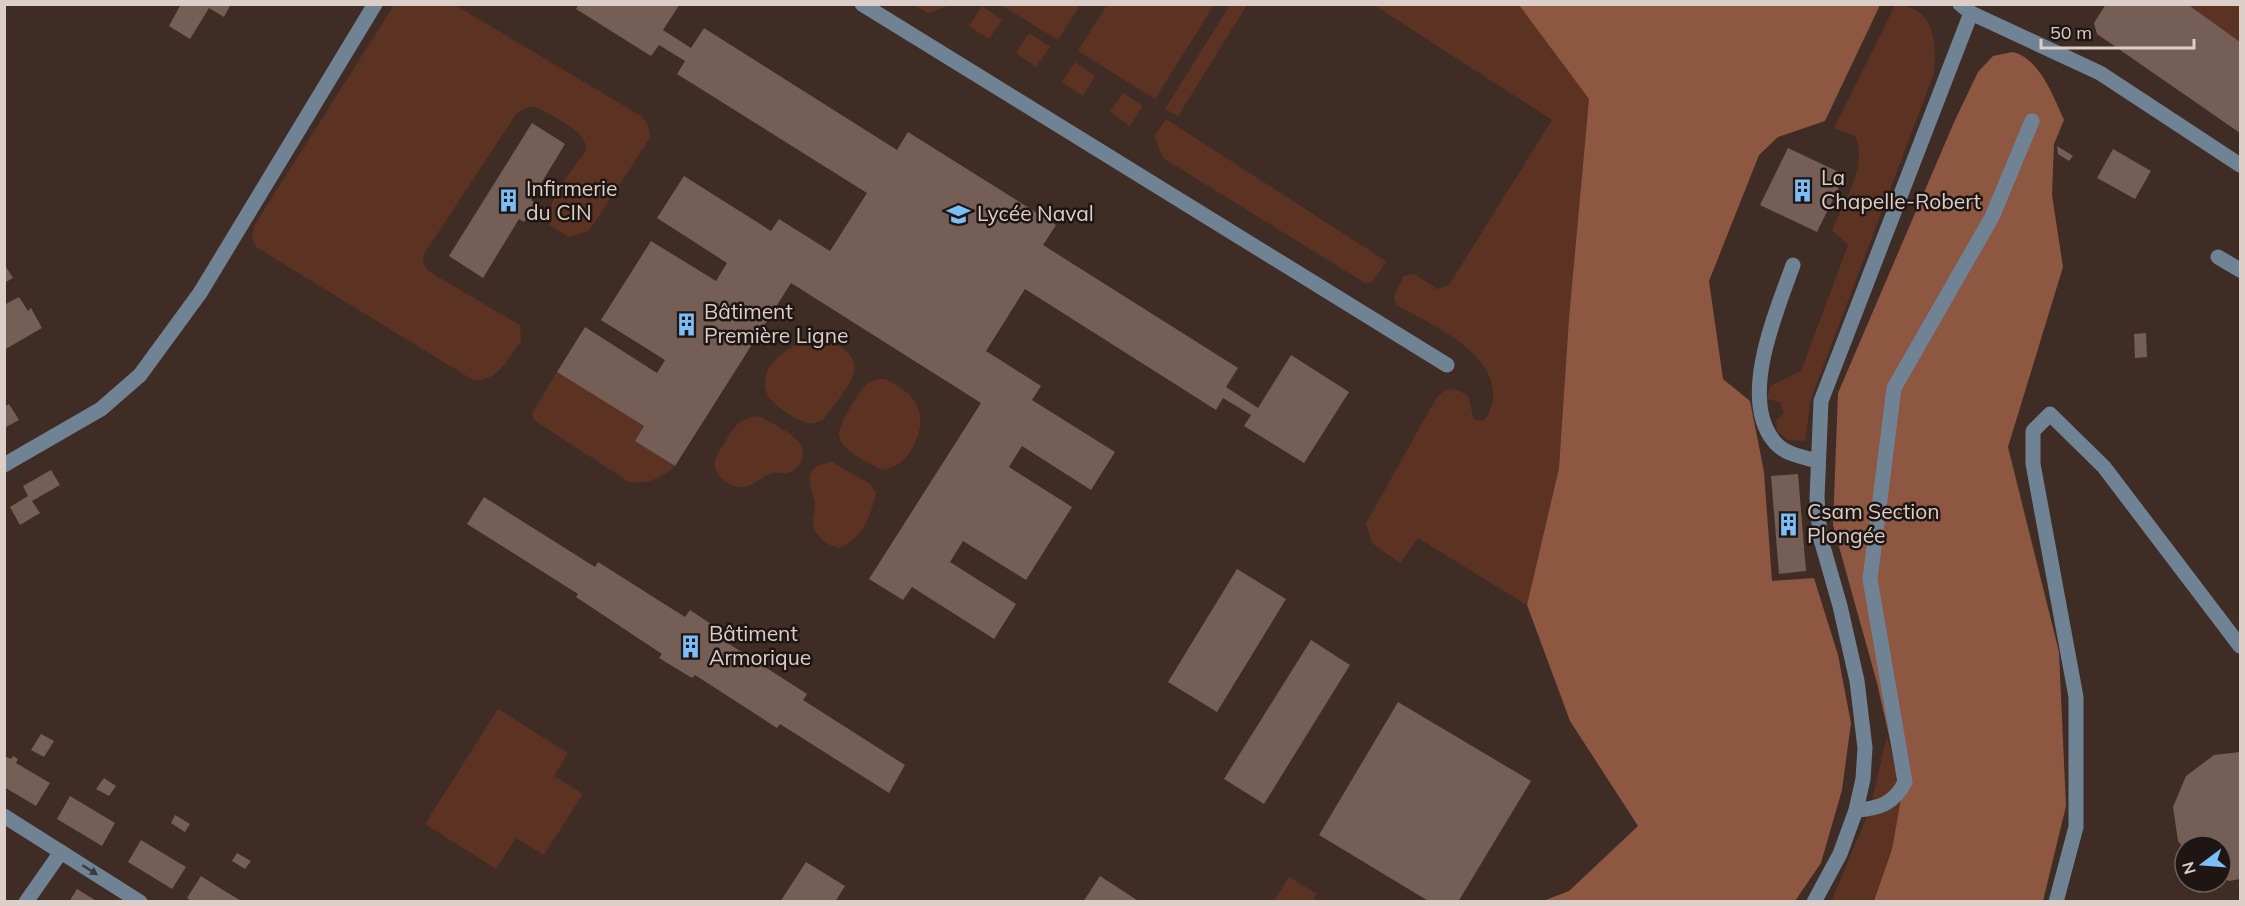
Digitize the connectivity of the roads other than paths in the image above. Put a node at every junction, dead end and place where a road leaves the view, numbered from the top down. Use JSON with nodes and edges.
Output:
{"nodes":[{"id":1,"x":375,"y":4,"type":"edge"},
{"id":2,"x":862,"y":4,"type":"edge"},
{"id":3,"x":1966,"y":8,"type":"edge"},
{"id":4,"x":2032,"y":121,"type":"dead end"},
{"id":5,"x":2241,"y":165,"type":"edge"},
{"id":6,"x":2218,"y":257,"type":"dead end"},
{"id":7,"x":1792,"y":265,"type":"dead end"},
{"id":8,"x":2241,"y":270,"type":"edge"},
{"id":9,"x":1448,"y":365,"type":"dead end"},
{"id":10,"x":1818,"y":461,"type":"junction"},
{"id":11,"x":4,"y":465,"type":"edge"},
{"id":12,"x":2241,"y":646,"type":"edge"},
{"id":13,"x":1856,"y":810,"type":"junction"},
{"id":14,"x":4,"y":816,"type":"edge"},
{"id":15,"x":61,"y":852,"type":"junction"},
{"id":16,"x":26,"y":902,"type":"edge"},
{"id":17,"x":140,"y":902,"type":"edge"},
{"id":18,"x":1815,"y":902,"type":"edge"},
{"id":19,"x":2056,"y":902,"type":"edge"}],
"edges":[{"from":1,"to":11,"type":"street"},
{"from":2,"to":9,"type":"street"},
{"from":3,"to":5,"type":"street"},
{"from":3,"to":10,"type":"street"},
{"from":4,"to":13,"type":"street"},
{"from":6,"to":8,"type":"street"},
{"from":7,"to":10,"type":"street"},
{"from":10,"to":13,"type":"street"},
{"from":12,"to":19,"type":"street"},
{"from":13,"to":18,"type":"street"},
{"from":14,"to":15,"type":"street"},
{"from":15,"to":16,"type":"street"},
{"from":15,"to":17,"type":"street","one_way":true}]}
